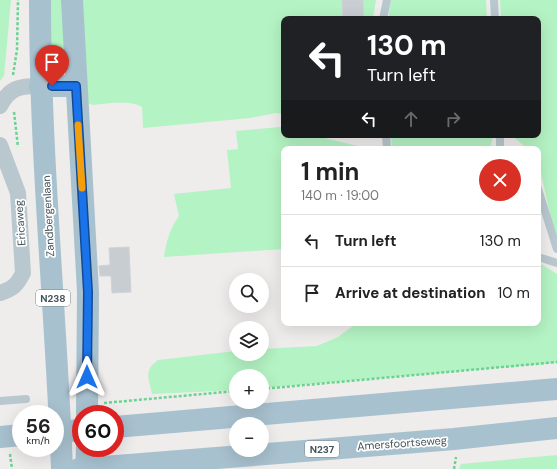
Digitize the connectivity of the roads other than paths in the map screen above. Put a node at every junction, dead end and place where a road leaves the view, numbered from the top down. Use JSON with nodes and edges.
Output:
{"nodes":[{"id":1,"x":40,"y":0,"type":"edge"},
{"id":2,"x":72,"y":0,"type":"edge"},
{"id":3,"x":387,"y":0,"type":"edge"},
{"id":4,"x":494,"y":0,"type":"edge"},
{"id":5,"x":384,"y":16,"type":"edge"},
{"id":6,"x":495,"y":16,"type":"edge"},
{"id":7,"x":40,"y":86,"type":"junction"},
{"id":8,"x":76,"y":86,"type":"junction"},
{"id":9,"x":0,"y":106,"type":"edge"},
{"id":10,"x":0,"y":145,"type":"edge"},
{"id":11,"x":541,"y":198,"type":"edge"},
{"id":12,"x":557,"y":249,"type":"edge"},
{"id":13,"x":541,"y":258,"type":"edge"},
{"id":14,"x":557,"y":263,"type":"edge"},
{"id":15,"x":0,"y":293,"type":"edge"},
{"id":16,"x":557,"y":389,"type":"edge"},
{"id":17,"x":26,"y":399,"type":"dead end"},
{"id":18,"x":0,"y":401,"type":"edge"},
{"id":19,"x":87,"y":405,"type":"edge"},
{"id":20,"x":124,"y":426,"type":"edge"},
{"id":21,"x":557,"y":428,"type":"edge"},
{"id":22,"x":66,"y":431,"type":"edge"},
{"id":23,"x":12,"y":436,"type":"edge"},
{"id":24,"x":0,"y":437,"type":"edge"},
{"id":25,"x":84,"y":464,"type":"edge"},
{"id":26,"x":62,"y":469,"type":"edge"}],
"edges":[{"from":1,"to":7,"type":"main road","name":"Zandbergenlaan","number":"N238"},
{"from":2,"to":8,"type":"main road"},
{"from":3,"to":5,"type":"lane"},
{"from":4,"to":6,"type":"lane"},
{"from":7,"to":8,"type":"main road"},
{"from":7,"to":9,"type":"street"},
{"from":7,"to":22,"type":"main road","name":"Zandbergenlaan","number":"N238"},
{"from":8,"to":19,"type":"main road"},
{"from":10,"to":15,"type":"street","name":"Ericaweg"},
{"from":11,"to":12,"type":"lane"},
{"from":13,"to":14,"type":"lane"},
{"from":16,"to":20,"type":"main road"},
{"from":17,"to":18,"type":"lane"},
{"from":21,"to":25,"type":"main road","name":"Amersfoortseweg","number":"N237"},
{"from":22,"to":26,"type":"main road","number":"N238"},
{"from":23,"to":24,"type":"main road"}]}
